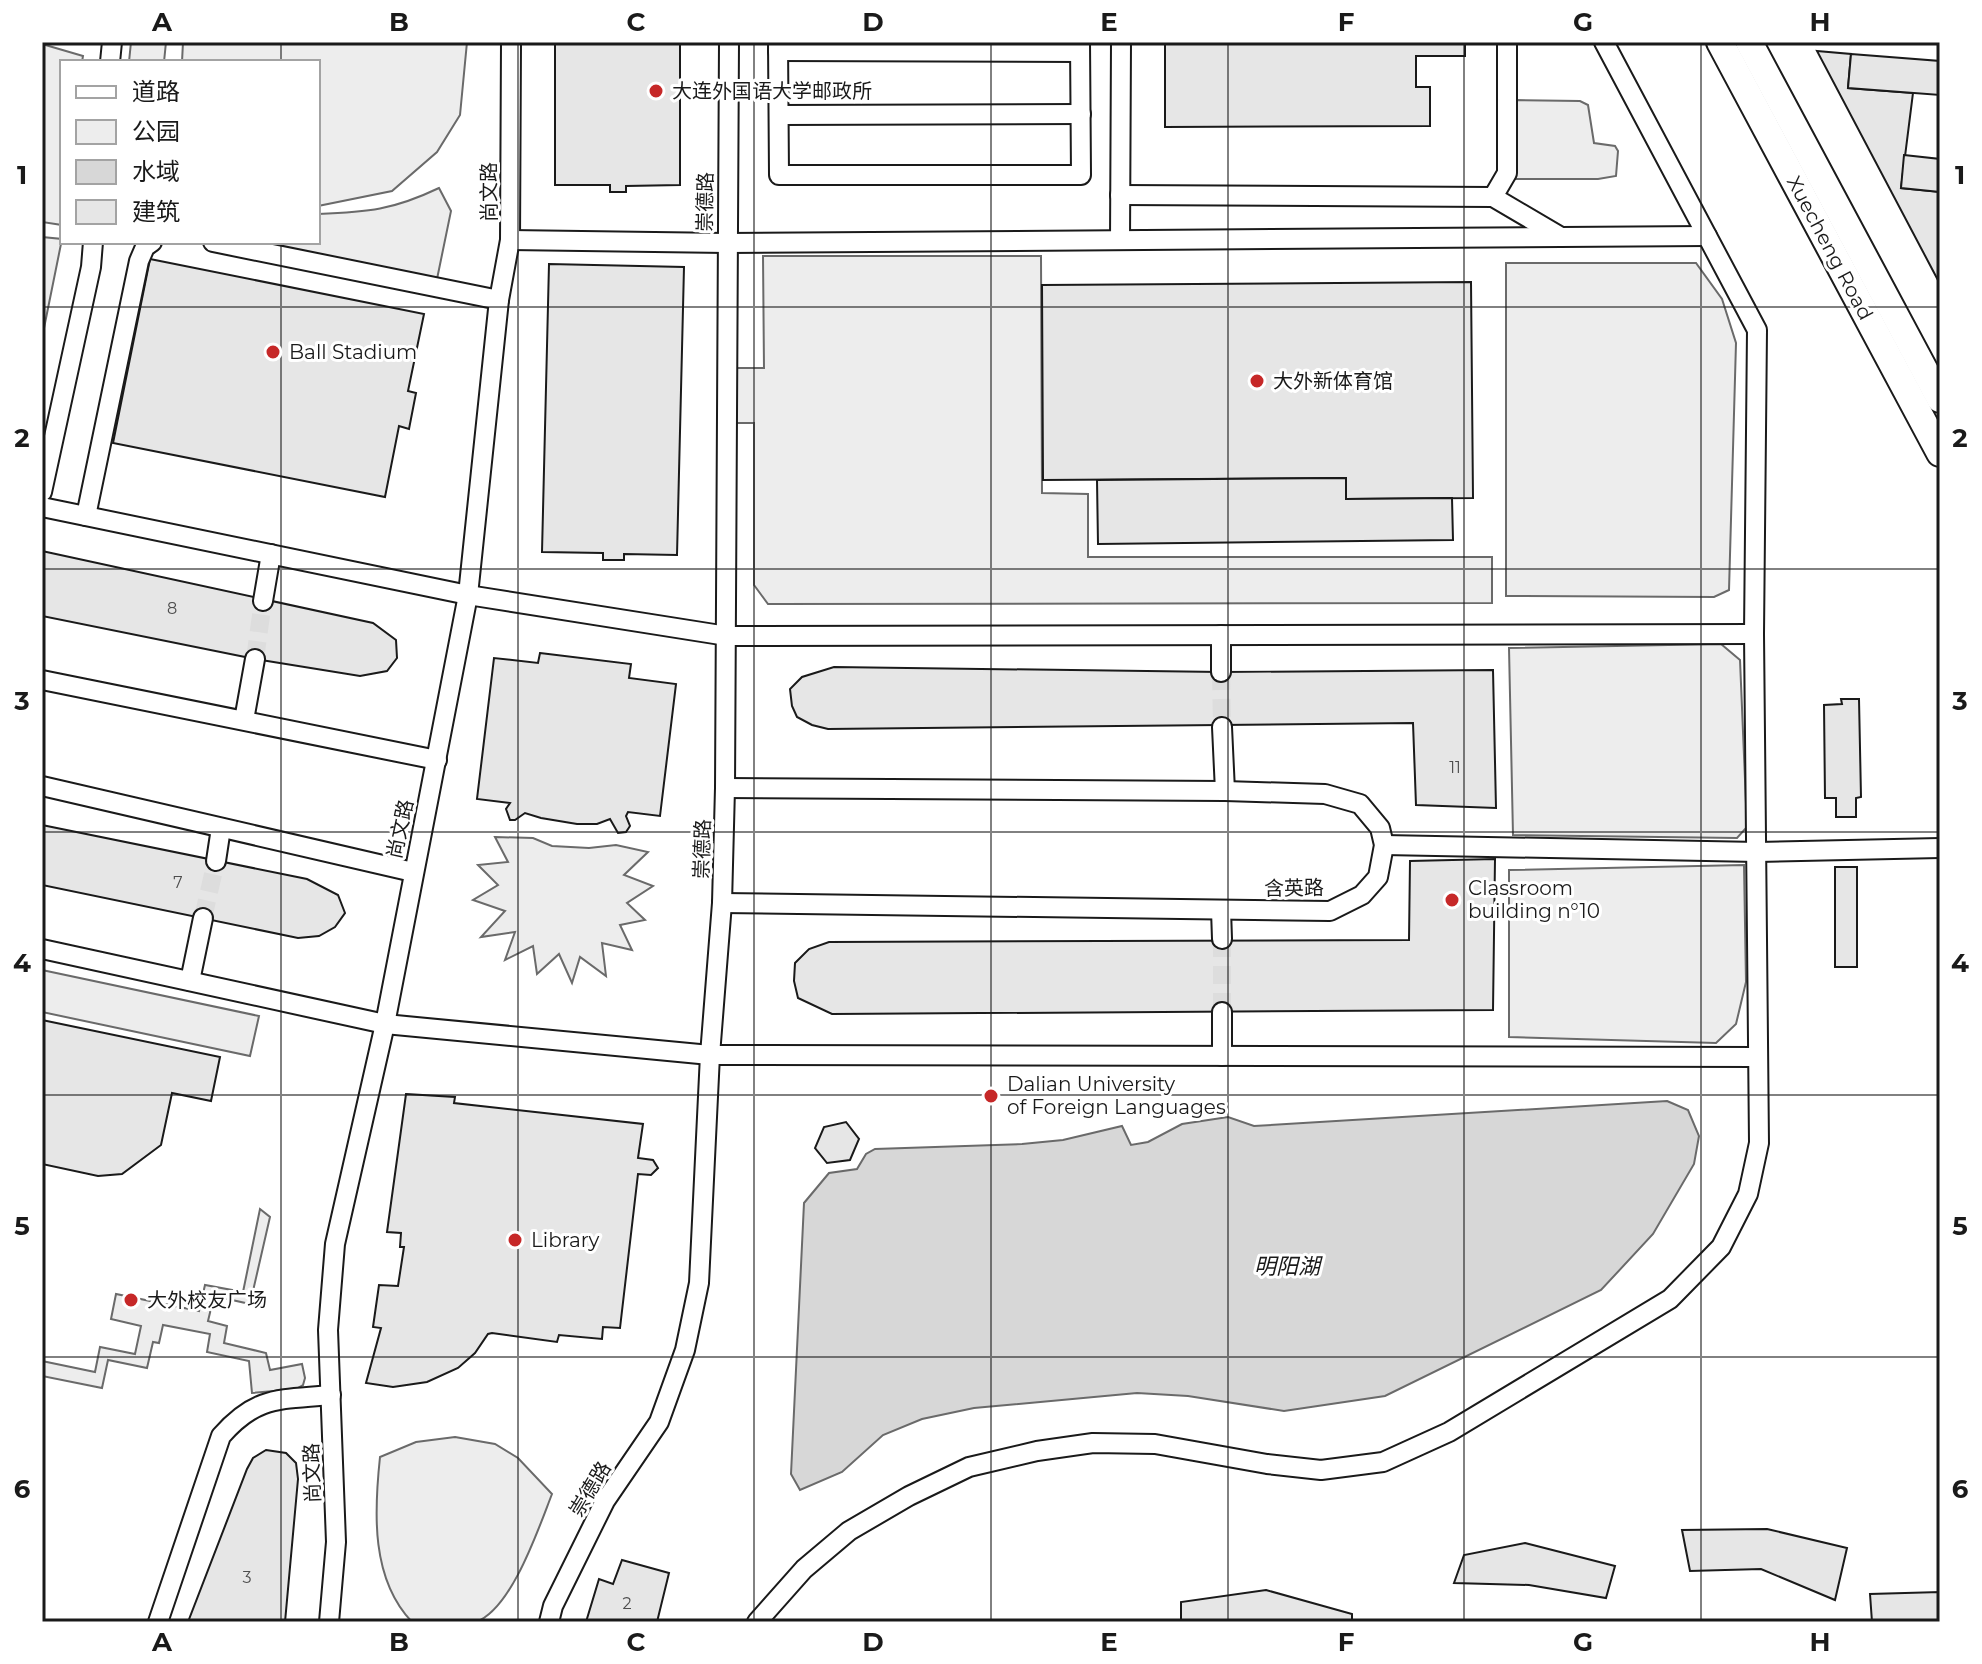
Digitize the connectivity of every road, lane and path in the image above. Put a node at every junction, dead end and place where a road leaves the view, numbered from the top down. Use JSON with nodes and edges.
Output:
{"nodes":[{"id":1,"x":511,"y":42,"type":"edge"},
{"id":2,"x":729,"y":42,"type":"edge"},
{"id":3,"x":1121,"y":42,"type":"edge"},
{"id":4,"x":1507,"y":42,"type":"edge"},
{"id":5,"x":1604,"y":42,"type":"edge"},
{"id":6,"x":1720,"y":42,"type":"edge"},
{"id":7,"x":1749,"y":42,"type":"edge"},
{"id":8,"x":778,"y":47,"type":"edge"},
{"id":9,"x":1080,"y":47,"type":"edge"},
{"id":10,"x":1081,"y":114,"type":"junction"},
{"id":11,"x":779,"y":115,"type":"junction"},
{"id":12,"x":1120,"y":195,"type":"junction"},
{"id":13,"x":1493,"y":197,"type":"junction"},
{"id":14,"x":1707,"y":236,"type":"junction"},
{"id":15,"x":1561,"y":237,"type":"junction"},
{"id":16,"x":510,"y":240,"type":"junction"},
{"id":17,"x":1120,"y":240,"type":"junction"},
{"id":18,"x":726,"y":243,"type":"junction"},
{"id":19,"x":93,"y":244,"type":"edge"},
{"id":20,"x":149,"y":244,"type":"edge"},
{"id":21,"x":223,"y":244,"type":"edge"},
{"id":22,"x":499,"y":300,"type":"junction"},
{"id":23,"x":1940,"y":399,"type":"edge"},
{"id":24,"x":1940,"y":453,"type":"edge"},
{"id":25,"x":42,"y":492,"type":"edge"},
{"id":26,"x":42,"y":507,"type":"edge"},
{"id":27,"x":86,"y":516,"type":"junction"},
{"id":28,"x":271,"y":554,"type":"junction"},
{"id":29,"x":468,"y":595,"type":"junction"},
{"id":30,"x":263,"y":601,"type":"tunnel mouth"},
{"id":31,"x":1754,"y":634,"type":"junction"},
{"id":32,"x":1221,"y":635,"type":"junction"},
{"id":33,"x":727,"y":636,"type":"junction"},
{"id":34,"x":255,"y":659,"type":"tunnel mouth"},
{"id":35,"x":1221,"y":672,"type":"tunnel mouth"},
{"id":36,"x":42,"y":680,"type":"edge"},
{"id":37,"x":244,"y":720,"type":"junction"},
{"id":38,"x":1222,"y":727,"type":"tunnel mouth"},
{"id":39,"x":437,"y":760,"type":"junction"},
{"id":40,"x":42,"y":786,"type":"edge"},
{"id":41,"x":725,"y":788,"type":"junction"},
{"id":42,"x":1225,"y":791,"type":"junction"},
{"id":43,"x":221,"y":828,"type":"junction"},
{"id":44,"x":1384,"y":845,"type":"junction"},
{"id":45,"x":1940,"y":848,"type":"edge"},
{"id":46,"x":1758,"y":852,"type":"junction"},
{"id":47,"x":216,"y":861,"type":"tunnel mouth"},
{"id":48,"x":413,"y":872,"type":"junction"},
{"id":49,"x":722,"y":903,"type":"junction"},
{"id":50,"x":1221,"y":910,"type":"junction"},
{"id":51,"x":203,"y":918,"type":"tunnel mouth"},
{"id":52,"x":1222,"y":939,"type":"tunnel mouth"},
{"id":53,"x":42,"y":949,"type":"edge"},
{"id":54,"x":190,"y":981,"type":"junction"},
{"id":55,"x":1222,"y":1012,"type":"tunnel mouth"},
{"id":56,"x":385,"y":1024,"type":"junction"},
{"id":57,"x":710,"y":1055,"type":"junction"},
{"id":58,"x":1222,"y":1056,"type":"junction"},
{"id":59,"x":1758,"y":1057,"type":"junction"},
{"id":60,"x":331,"y":1395,"type":"junction"},
{"id":61,"x":158,"y":1622,"type":"edge"},
{"id":62,"x":329,"y":1622,"type":"edge"},
{"id":63,"x":549,"y":1622,"type":"edge"},
{"id":64,"x":757,"y":1622,"type":"edge"}],
"edges":[{"from":1,"to":16,"type":"street","name":"尚文路"},
{"from":2,"to":18,"type":"street","name":"崇德路"},
{"from":3,"to":12,"type":"street"},
{"from":4,"to":13,"type":"street"},
{"from":5,"to":14,"type":"street"},
{"from":6,"to":24,"type":"main road","name":"Xuecheng Road"},
{"from":7,"to":23,"type":"main road","name":"Xuecheng Road"},
{"from":8,"to":9,"type":"street"},
{"from":8,"to":11,"type":"street"},
{"from":9,"to":10,"type":"street"},
{"from":10,"to":11,"type":"street"},
{"from":10,"to":11,"type":"street"},
{"from":12,"to":13,"type":"street"},
{"from":12,"to":17,"type":"street"},
{"from":13,"to":15,"type":"street"},
{"from":14,"to":15,"type":"street"},
{"from":14,"to":31,"type":"street"},
{"from":15,"to":17,"type":"street"},
{"from":16,"to":18,"type":"street"},
{"from":16,"to":22,"type":"street","name":"尚文路"},
{"from":17,"to":18,"type":"street"},
{"from":18,"to":33,"type":"street","name":"崇德路"},
{"from":19,"to":25,"type":"street"},
{"from":20,"to":27,"type":"street"},
{"from":21,"to":22,"type":"street"},
{"from":22,"to":29,"type":"street","name":"尚文路"},
{"from":26,"to":27,"type":"street"},
{"from":27,"to":28,"type":"street"},
{"from":28,"to":29,"type":"street"},
{"from":28,"to":30,"type":"street"},
{"from":29,"to":33,"type":"street"},
{"from":29,"to":39,"type":"street","name":"尚文路"},
{"from":31,"to":32,"type":"street"},
{"from":31,"to":46,"type":"street"},
{"from":32,"to":33,"type":"street"},
{"from":32,"to":35,"type":"street"},
{"from":33,"to":41,"type":"street","name":"崇德路"},
{"from":34,"to":37,"type":"street"},
{"from":36,"to":37,"type":"street"},
{"from":37,"to":39,"type":"street"},
{"from":38,"to":42,"type":"street"},
{"from":39,"to":48,"type":"street","name":"尚文路"},
{"from":40,"to":43,"type":"street"},
{"from":41,"to":42,"type":"street"},
{"from":41,"to":49,"type":"street","name":"崇德路"},
{"from":42,"to":44,"type":"street"},
{"from":43,"to":47,"type":"street"},
{"from":43,"to":48,"type":"street"},
{"from":44,"to":46,"type":"street"},
{"from":44,"to":50,"type":"street","name":"含英路"},
{"from":45,"to":46,"type":"street"},
{"from":46,"to":59,"type":"street"},
{"from":48,"to":56,"type":"street","name":"尚文路"},
{"from":49,"to":50,"type":"street","name":"含英路"},
{"from":49,"to":57,"type":"street","name":"崇德路"},
{"from":50,"to":52,"type":"street"},
{"from":51,"to":54,"type":"street"},
{"from":53,"to":54,"type":"street"},
{"from":54,"to":56,"type":"street"},
{"from":55,"to":58,"type":"street"},
{"from":56,"to":57,"type":"street"},
{"from":56,"to":60,"type":"street","name":"尚文路"},
{"from":57,"to":58,"type":"street"},
{"from":57,"to":63,"type":"street","name":"崇德路"},
{"from":58,"to":59,"type":"street"},
{"from":59,"to":64,"type":"street"},
{"from":60,"to":61,"type":"street"},
{"from":60,"to":62,"type":"street","name":"尚文路"}]}
